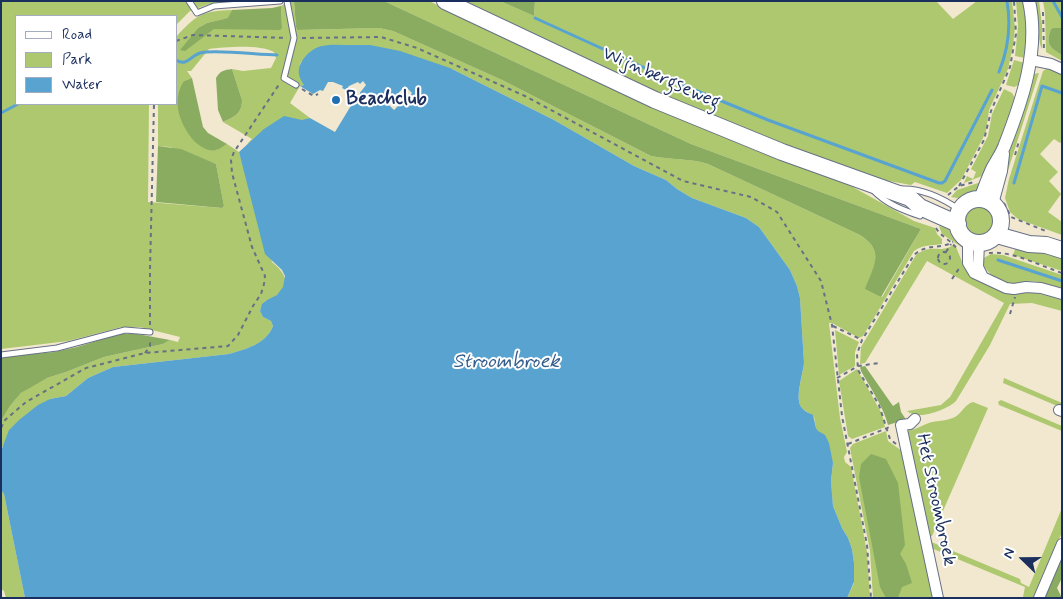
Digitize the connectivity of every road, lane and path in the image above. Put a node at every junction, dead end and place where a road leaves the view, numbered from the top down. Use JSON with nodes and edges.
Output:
{"nodes":[{"id":1,"x":189,"y":1,"type":"edge"},
{"id":2,"x":280,"y":1,"type":"edge"},
{"id":3,"x":287,"y":1,"type":"edge"},
{"id":4,"x":445,"y":1,"type":"edge"},
{"id":5,"x":1014,"y":1,"type":"edge"},
{"id":6,"x":1029,"y":1,"type":"edge"},
{"id":7,"x":294,"y":38,"type":"junction"},
{"id":8,"x":178,"y":40,"type":"edge"},
{"id":9,"x":1031,"y":60,"type":"junction"},
{"id":10,"x":1062,"y":69,"type":"edge"},
{"id":11,"x":284,"y":78,"type":"junction"},
{"id":12,"x":297,"y":86,"type":"joint"},
{"id":13,"x":318,"y":94,"type":"dead end"},
{"id":14,"x":154,"y":105,"type":"edge"},
{"id":15,"x":866,"y":183,"type":"junction"},
{"id":16,"x":959,"y":186,"type":"dead end"},
{"id":17,"x":888,"y":190,"type":"junction"},
{"id":18,"x":992,"y":199,"type":"junction"},
{"id":19,"x":959,"y":217,"type":"junction"},
{"id":20,"x":999,"y":230,"type":"junction"},
{"id":21,"x":1050,"y":239,"type":"junction"},
{"id":22,"x":967,"y":242,"type":"junction"},
{"id":23,"x":1062,"y":250,"type":"edge"},
{"id":24,"x":946,"y":252,"type":"junction"},
{"id":25,"x":1011,"y":255,"type":"dead end"},
{"id":26,"x":969,"y":266,"type":"junction"},
{"id":27,"x":1062,"y":273,"type":"edge"},
{"id":28,"x":983,"y":277,"type":"junction"},
{"id":29,"x":952,"y":279,"type":"dead end"},
{"id":30,"x":1014,"y":289,"type":"junction"},
{"id":31,"x":1062,"y":294,"type":"edge"},
{"id":32,"x":1010,"y":314,"type":"dead end"},
{"id":33,"x":832,"y":325,"type":"junction"},
{"id":34,"x":150,"y":332,"type":"junction"},
{"id":35,"x":862,"y":340,"type":"junction"},
{"id":36,"x":145,"y":353,"type":"junction"},
{"id":37,"x":1,"y":355,"type":"edge"},
{"id":38,"x":879,"y":363,"type":"dead end"},
{"id":39,"x":858,"y":366,"type":"junction"},
{"id":40,"x":837,"y":378,"type":"junction"},
{"id":41,"x":915,"y":420,"type":"dead end"},
{"id":42,"x":901,"y":425,"type":"junction"},
{"id":43,"x":1,"y":428,"type":"edge"},
{"id":44,"x":887,"y":428,"type":"junction"},
{"id":45,"x":848,"y":444,"type":"junction"},
{"id":46,"x":907,"y":452,"type":"junction"},
{"id":47,"x":1062,"y":544,"type":"edge"},
{"id":48,"x":871,"y":598,"type":"edge"},
{"id":49,"x":938,"y":598,"type":"edge"},
{"id":50,"x":1039,"y":598,"type":"edge"}],
"edges":[{"from":1,"to":2,"type":"lane"},
{"from":3,"to":7,"type":"lane"},
{"from":4,"to":15,"type":"main road","name":"Wijnbergseweg"},
{"from":5,"to":16,"type":"path"},
{"from":6,"to":9,"type":"street"},
{"from":7,"to":8,"type":"path"},
{"from":7,"to":11,"type":"lane"},
{"from":7,"to":33,"type":"path"},
{"from":9,"to":10,"type":"street"},
{"from":9,"to":18,"type":"street"},
{"from":11,"to":12,"type":"lane"},
{"from":11,"to":36,"type":"path"},
{"from":12,"to":13,"type":"path"},
{"from":14,"to":34,"type":"path"},
{"from":15,"to":17,"type":"main road","name":"Wijnbergseweg"},
{"from":15,"to":19,"type":"lane","name":"Wijnbergseweg"},
{"from":17,"to":19,"type":"main road","name":"Wijnbergseweg"},
{"from":17,"to":19,"type":"lane","name":"Wijnbergseweg"},
{"from":18,"to":19,"type":"main road"},
{"from":18,"to":20,"type":"main road"},
{"from":18,"to":21,"type":"path"},
{"from":19,"to":22,"type":"main road"},
{"from":20,"to":21,"type":"main road"},
{"from":20,"to":22,"type":"main road"},
{"from":21,"to":23,"type":"main road"},
{"from":22,"to":24,"type":"path"},
{"from":22,"to":26,"type":"street"},
{"from":22,"to":28,"type":"street"},
{"from":22,"to":35,"type":"path"},
{"from":24,"to":24,"type":"path"},
{"from":25,"to":27,"type":"path"},
{"from":26,"to":28,"type":"street"},
{"from":26,"to":29,"type":"path"},
{"from":28,"to":30,"type":"street"},
{"from":30,"to":31,"type":"street"},
{"from":30,"to":32,"type":"path"},
{"from":33,"to":35,"type":"path"},
{"from":33,"to":40,"type":"path"},
{"from":34,"to":36,"type":"path"},
{"from":34,"to":37,"type":"lane"},
{"from":35,"to":39,"type":"path"},
{"from":36,"to":43,"type":"path"},
{"from":38,"to":39,"type":"path"},
{"from":39,"to":40,"type":"path"},
{"from":39,"to":44,"type":"path"},
{"from":40,"to":45,"type":"path"},
{"from":41,"to":42,"type":"street","name":"Het Stroombroek"},
{"from":42,"to":44,"type":"path"},
{"from":42,"to":46,"type":"street","name":"Het Stroombroek"},
{"from":44,"to":45,"type":"path"},
{"from":44,"to":46,"type":"path"},
{"from":45,"to":48,"type":"path"},
{"from":46,"to":49,"type":"street","name":"Het Stroombroek"},
{"from":47,"to":50,"type":"street"}]}
